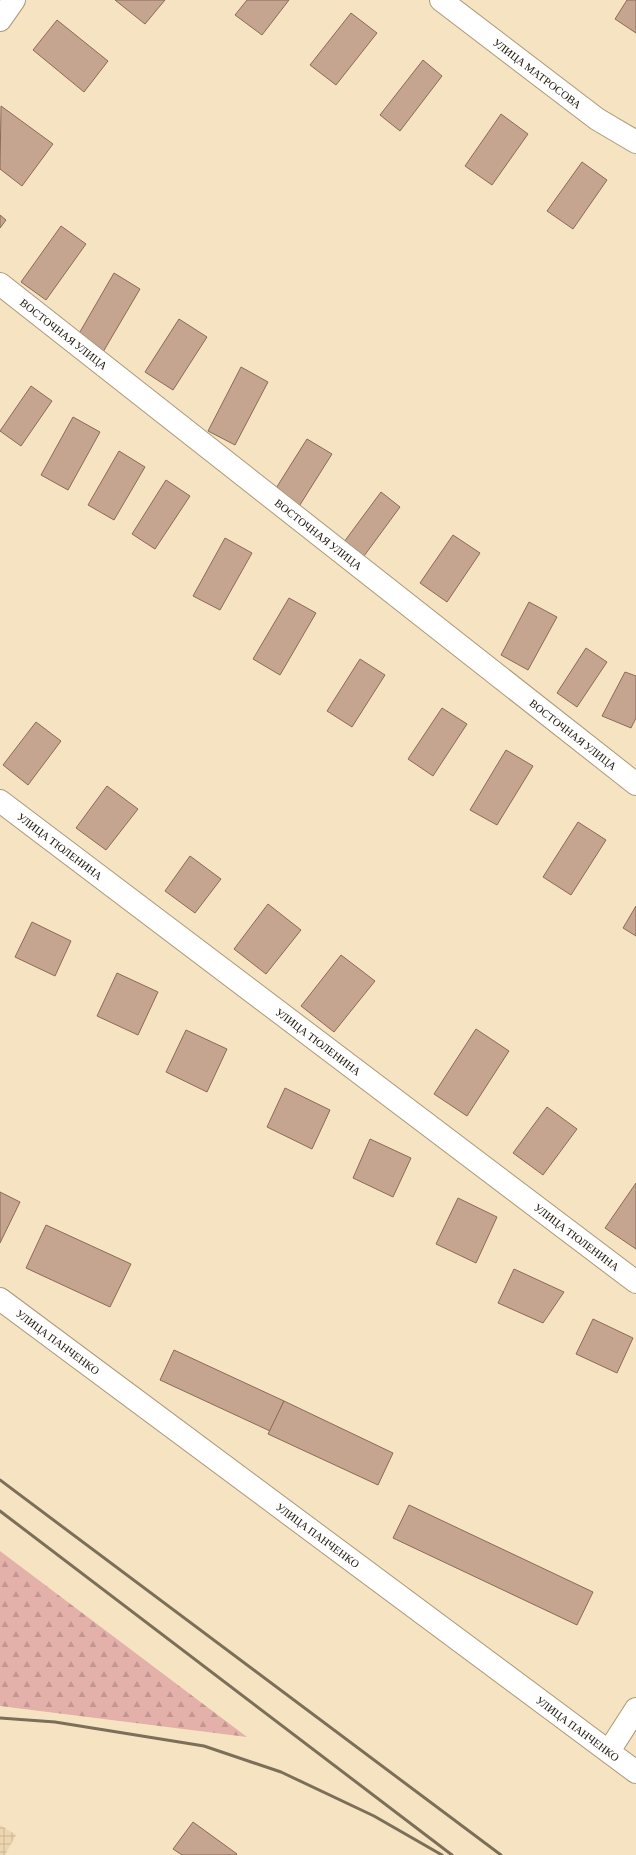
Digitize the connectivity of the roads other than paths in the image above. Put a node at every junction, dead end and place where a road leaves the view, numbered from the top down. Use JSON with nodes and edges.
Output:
{"nodes":[{"id":1,"x":14,"y":0,"type":"edge"},
{"id":2,"x":441,"y":0,"type":"edge"},
{"id":3,"x":0,"y":20,"type":"edge"},
{"id":4,"x":636,"y":142,"type":"edge"},
{"id":5,"x":0,"y":284,"type":"edge"},
{"id":6,"x":636,"y":784,"type":"edge"},
{"id":7,"x":0,"y":801,"type":"edge"},
{"id":8,"x":636,"y":1282,"type":"edge"},
{"id":9,"x":0,"y":1299,"type":"edge"},
{"id":10,"x":636,"y":1709,"type":"edge"},
{"id":11,"x":609,"y":1751,"type":"junction"},
{"id":12,"x":636,"y":1772,"type":"edge"}],
"edges":[{"from":1,"to":3,"type":"street"},
{"from":2,"to":4,"type":"street","name":"УЛИЦА МАТРОСОВА"},
{"from":5,"to":6,"type":"street","name":"ВОСТОЧНАЯ УЛИЦА"},
{"from":7,"to":8,"type":"street","name":"УЛИЦА ТЮЛЕНИНА"},
{"from":9,"to":11,"type":"street","name":"УЛИЦА ПАНЧЕНКО"},
{"from":10,"to":11,"type":"street"},
{"from":11,"to":12,"type":"street","name":"УЛИЦА ПАНЧЕНКО"}]}
